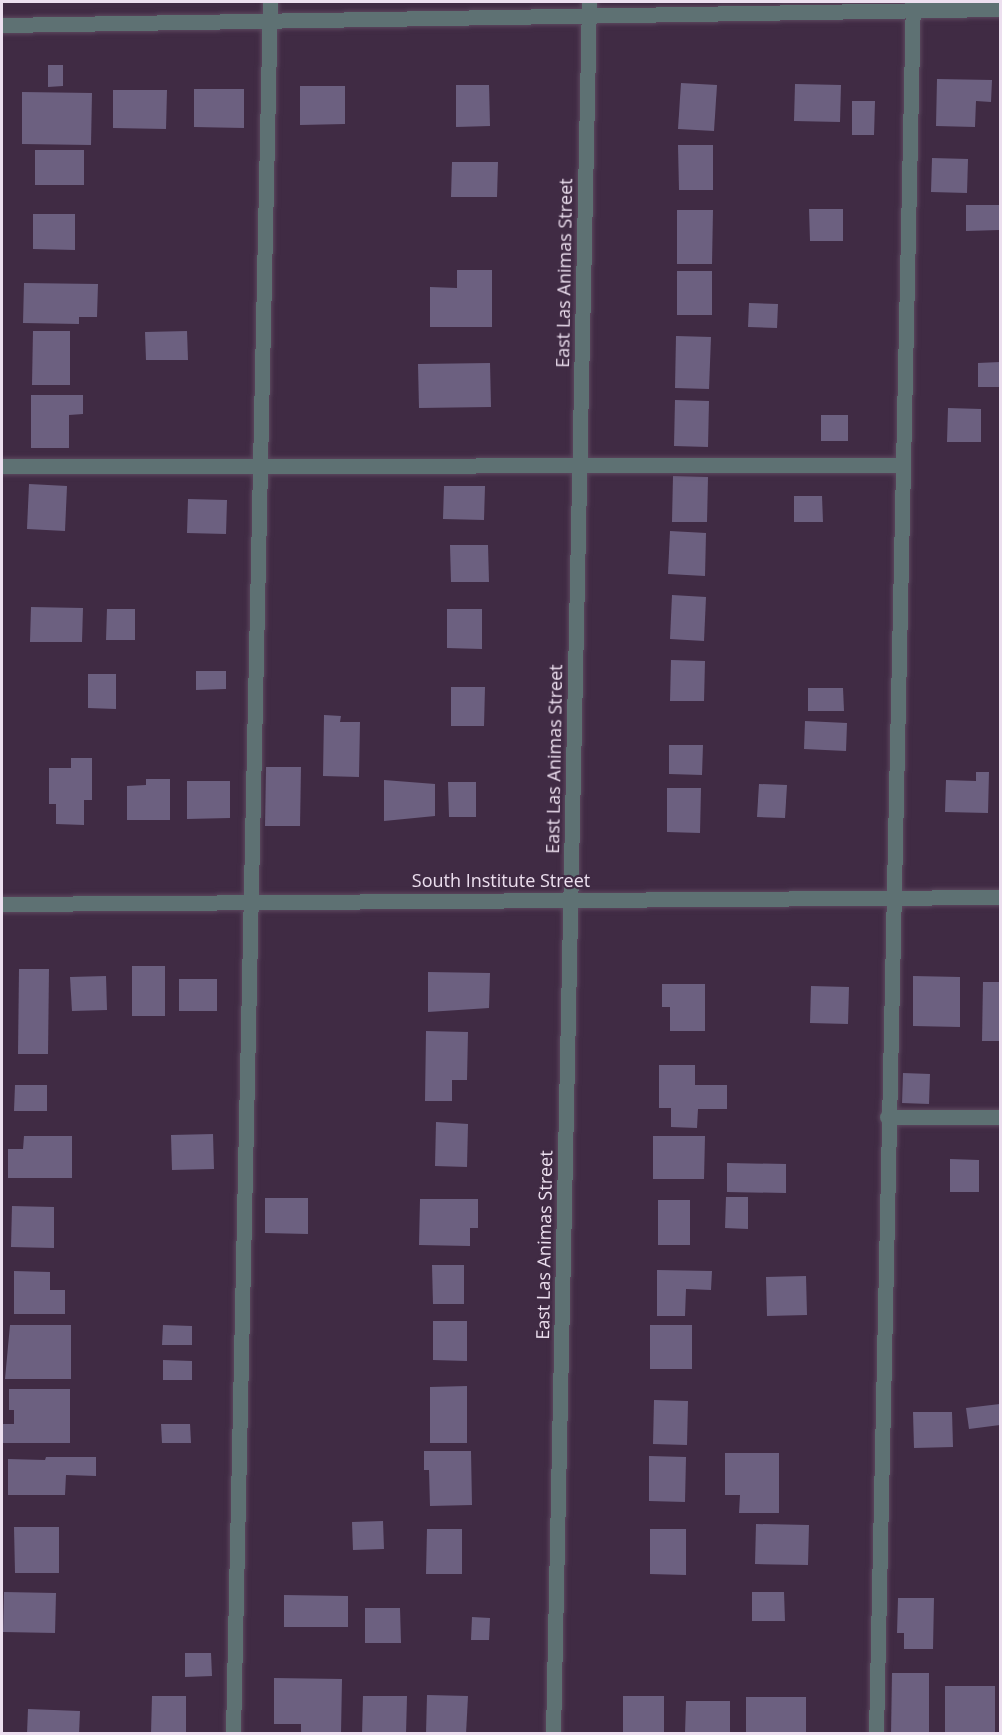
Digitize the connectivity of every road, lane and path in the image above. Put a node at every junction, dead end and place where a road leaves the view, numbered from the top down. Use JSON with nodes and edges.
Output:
{"nodes":[{"id":1,"x":270,"y":2,"type":"edge"},
{"id":2,"x":913,"y":6,"type":"edge"},
{"id":3,"x":589,"y":9,"type":"edge"},
{"id":4,"x":1000,"y":9,"type":"edge"},
{"id":5,"x":269,"y":21,"type":"junction"},
{"id":6,"x":2,"y":25,"type":"edge"},
{"id":7,"x":579,"y":463,"type":"junction"},
{"id":8,"x":260,"y":464,"type":"junction"},
{"id":9,"x":902,"y":465,"type":"junction"},
{"id":10,"x":2,"y":466,"type":"edge"},
{"id":11,"x":1000,"y":897,"type":"edge"},
{"id":12,"x":891,"y":898,"type":"junction"},
{"id":13,"x":570,"y":899,"type":"junction"},
{"id":14,"x":250,"y":902,"type":"junction"},
{"id":15,"x":2,"y":904,"type":"edge"},
{"id":16,"x":887,"y":1117,"type":"junction"},
{"id":17,"x":1000,"y":1117,"type":"edge"},
{"id":18,"x":233,"y":1734,"type":"edge"},
{"id":19,"x":553,"y":1734,"type":"edge"},
{"id":20,"x":876,"y":1734,"type":"edge"}],
"edges":[{"from":1,"to":5,"type":"street"},
{"from":2,"to":3,"type":"street"},
{"from":2,"to":4,"type":"street"},
{"from":2,"to":9,"type":"street"},
{"from":3,"to":5,"type":"street"},
{"from":3,"to":7,"type":"street","name":"East Las Animas Street"},
{"from":5,"to":6,"type":"street"},
{"from":5,"to":8,"type":"street"},
{"from":7,"to":8,"type":"street"},
{"from":7,"to":9,"type":"street"},
{"from":7,"to":13,"type":"street","name":"East Las Animas Street"},
{"from":8,"to":10,"type":"street"},
{"from":8,"to":14,"type":"street"},
{"from":9,"to":12,"type":"street"},
{"from":11,"to":12,"type":"street","name":"South Institute Street"},
{"from":12,"to":13,"type":"street","name":"South Institute Street"},
{"from":12,"to":16,"type":"street"},
{"from":13,"to":14,"type":"street","name":"South Institute Street"},
{"from":13,"to":19,"type":"street","name":"East Las Animas Street"},
{"from":14,"to":15,"type":"street","name":"South Institute Street"},
{"from":14,"to":18,"type":"street"},
{"from":16,"to":17,"type":"street"},
{"from":16,"to":20,"type":"street"}]}
